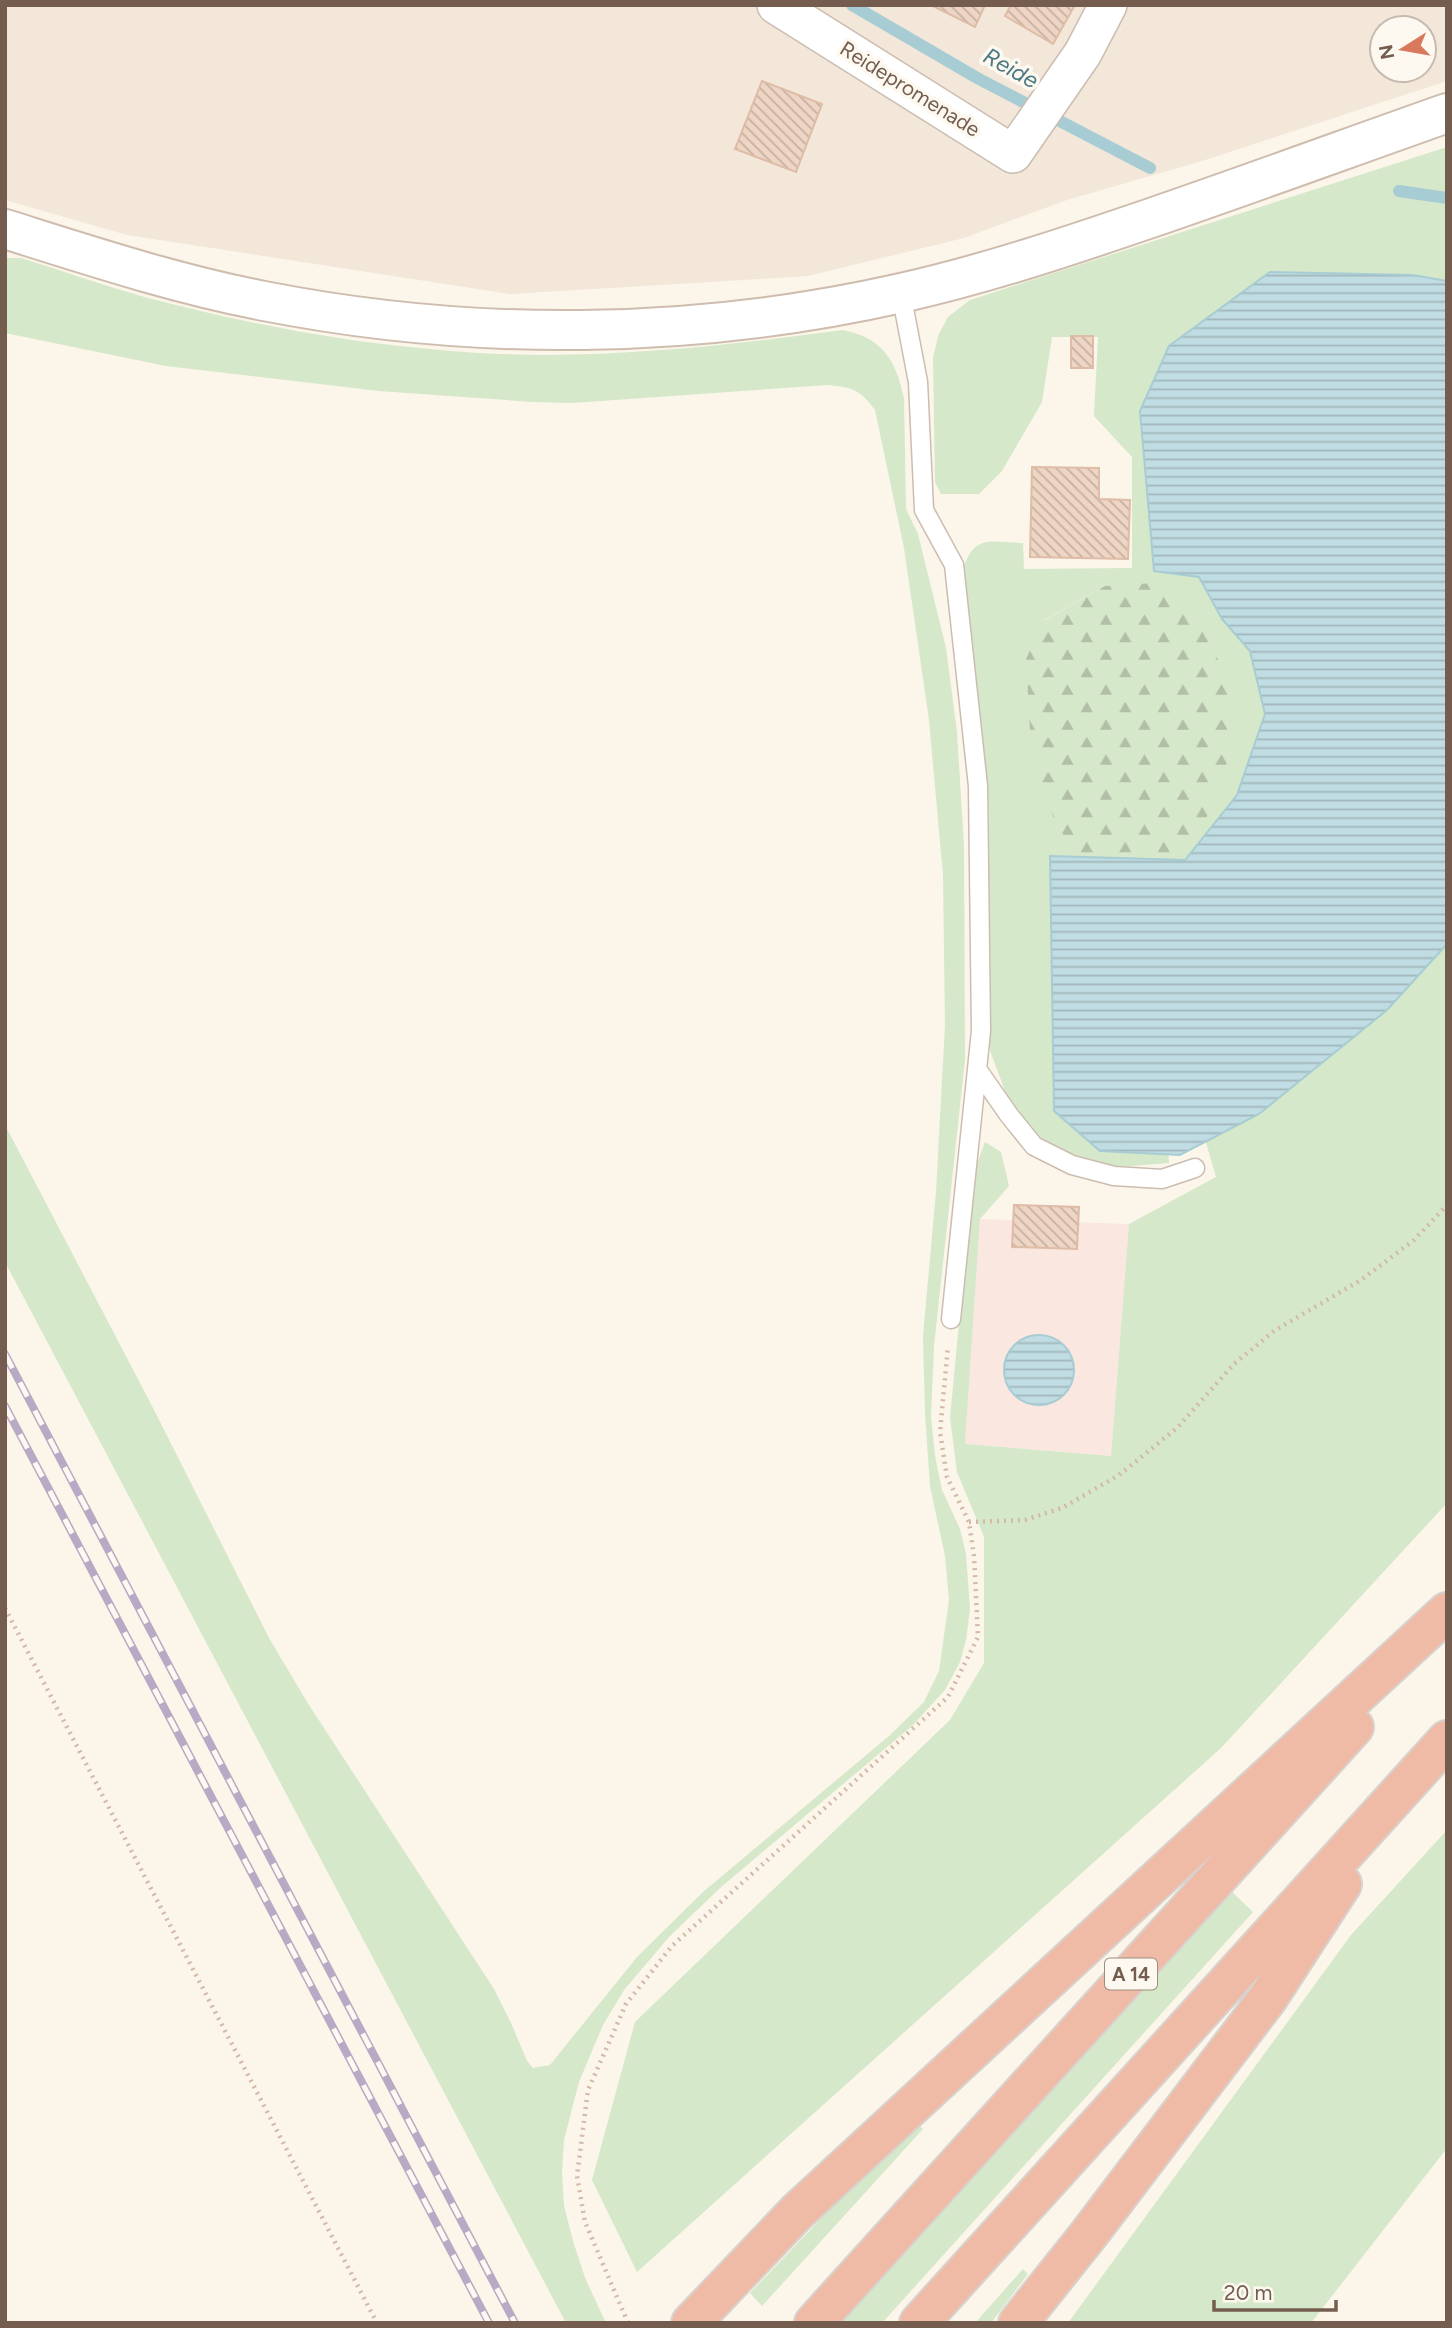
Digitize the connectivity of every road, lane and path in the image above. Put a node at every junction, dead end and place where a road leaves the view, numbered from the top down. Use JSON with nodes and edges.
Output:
{"nodes":[{"id":1,"x":776,"y":5,"type":"edge"},
{"id":2,"x":1108,"y":5,"type":"edge"},
{"id":3,"x":1447,"y":113,"type":"edge"},
{"id":4,"x":5,"y":229,"type":"edge"},
{"id":5,"x":901,"y":293,"type":"junction"},
{"id":6,"x":977,"y":1069,"type":"junction"},
{"id":7,"x":1195,"y":1168,"type":"dead end"},
{"id":8,"x":1447,"y":1205,"type":"edge"},
{"id":9,"x":951,"y":1319,"type":"joint"},
{"id":10,"x":969,"y":1522,"type":"junction"},
{"id":11,"x":5,"y":1608,"type":"edge"},
{"id":12,"x":1447,"y":1612,"type":"edge"},
{"id":13,"x":1447,"y":1625,"type":"edge"},
{"id":14,"x":1447,"y":1740,"type":"edge"},
{"id":15,"x":1404,"y":1788,"type":"junction"},
{"id":16,"x":377,"y":2323,"type":"edge"},
{"id":17,"x":628,"y":2323,"type":"edge"},
{"id":18,"x":691,"y":2323,"type":"edge"},
{"id":19,"x":814,"y":2323,"type":"edge"},
{"id":20,"x":919,"y":2323,"type":"edge"},
{"id":21,"x":1018,"y":2323,"type":"edge"}],
"edges":[{"from":1,"to":2,"type":"street","name":"Reidepromenade"},
{"from":3,"to":5,"type":"main road"},
{"from":4,"to":5,"type":"main road"},
{"from":5,"to":6,"type":"lane"},
{"from":6,"to":7,"type":"lane"},
{"from":6,"to":9,"type":"lane"},
{"from":8,"to":10,"type":"path"},
{"from":9,"to":10,"type":"path"},
{"from":10,"to":17,"type":"path"},
{"from":11,"to":16,"type":"path"},
{"from":12,"to":18,"type":"highway"},
{"from":13,"to":19,"type":"highway","number":"A 14"},
{"from":14,"to":15,"type":"highway"},
{"from":15,"to":20,"type":"highway"},
{"from":15,"to":21,"type":"highway"}]}
